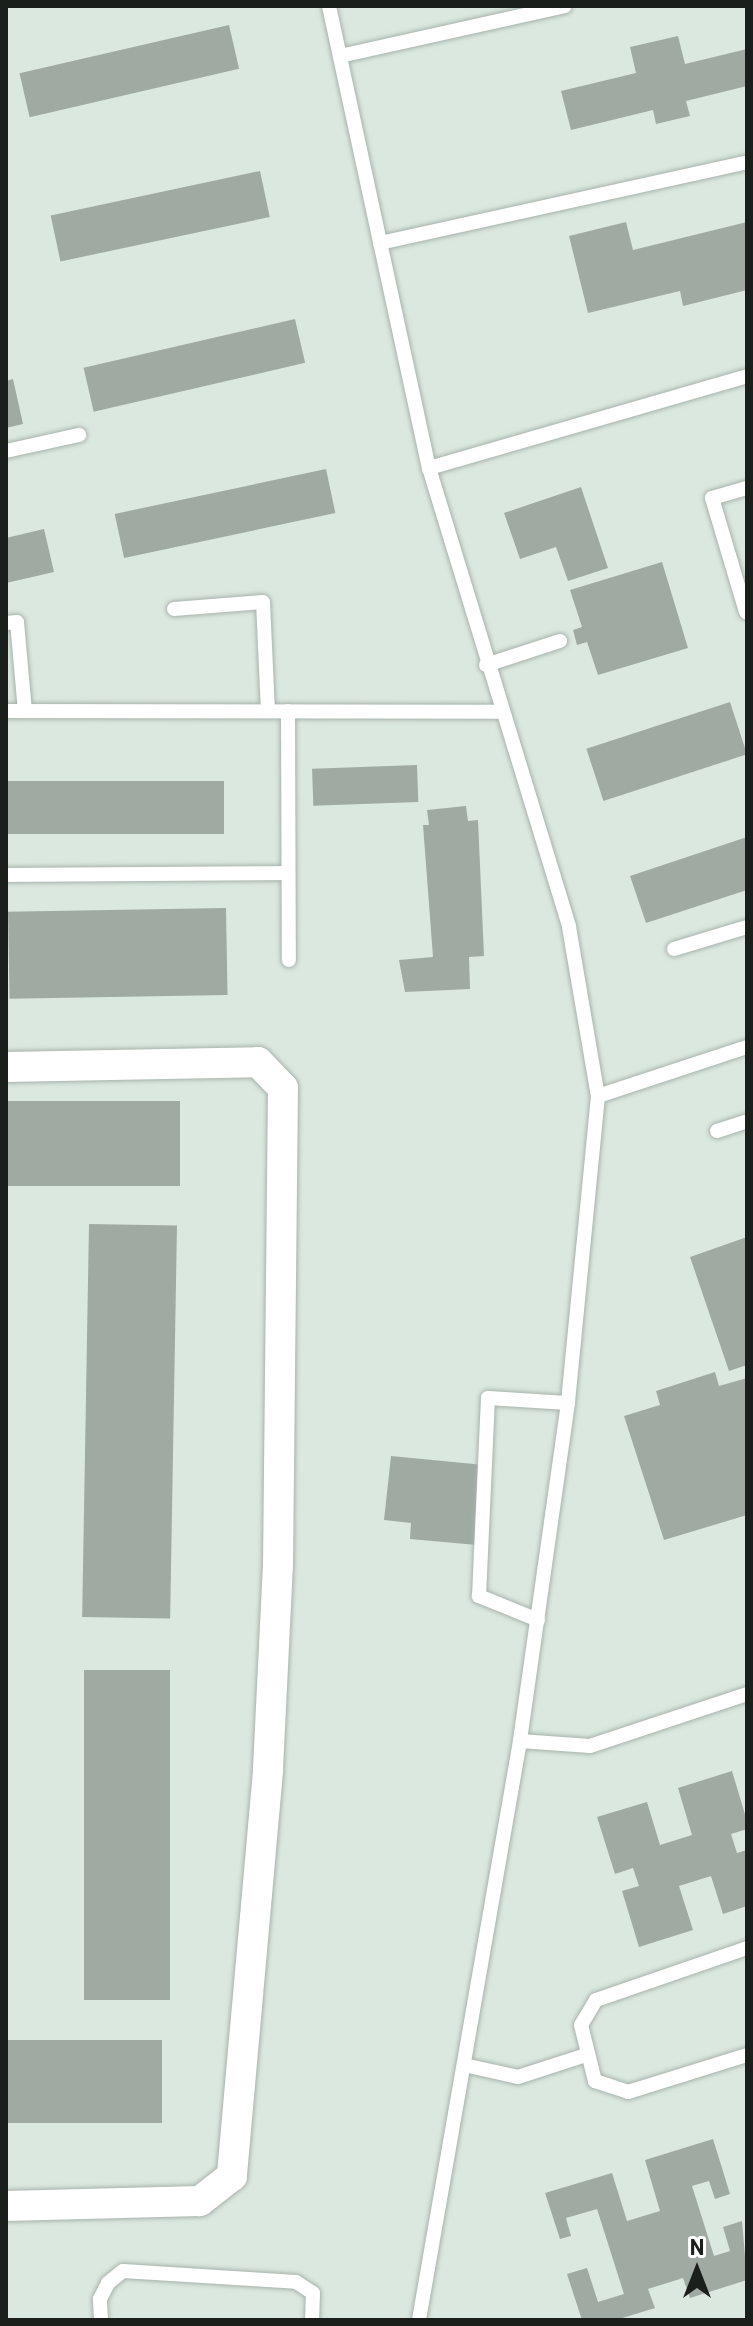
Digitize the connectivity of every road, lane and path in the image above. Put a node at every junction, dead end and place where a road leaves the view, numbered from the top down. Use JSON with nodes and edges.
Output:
{"nodes":[{"id":1,"x":329,"y":6,"type":"edge"},
{"id":2,"x":565,"y":6,"type":"edge"},
{"id":3,"x":340,"y":56,"type":"junction"},
{"id":4,"x":747,"y":162,"type":"edge"},
{"id":5,"x":380,"y":243,"type":"junction"},
{"id":6,"x":747,"y":376,"type":"edge"},
{"id":7,"x":79,"y":435,"type":"dead end"},
{"id":8,"x":6,"y":451,"type":"edge"},
{"id":9,"x":429,"y":468,"type":"junction"},
{"id":10,"x":747,"y":488,"type":"edge"},
{"id":11,"x":174,"y":609,"type":"dead end"},
{"id":12,"x":746,"y":612,"type":"edge"},
{"id":13,"x":6,"y":623,"type":"edge"},
{"id":14,"x":560,"y":641,"type":"dead end"},
{"id":15,"x":486,"y":665,"type":"junction"},
{"id":16,"x":6,"y":711,"type":"edge"},
{"id":17,"x":25,"y":711,"type":"junction"},
{"id":18,"x":268,"y":711,"type":"junction"},
{"id":19,"x":288,"y":711,"type":"junction"},
{"id":20,"x":500,"y":712,"type":"junction"},
{"id":21,"x":288,"y":873,"type":"junction"},
{"id":22,"x":6,"y":875,"type":"edge"},
{"id":23,"x":747,"y":927,"type":"edge"},
{"id":24,"x":674,"y":949,"type":"dead end"},
{"id":25,"x":289,"y":960,"type":"dead end"},
{"id":26,"x":747,"y":1047,"type":"edge"},
{"id":27,"x":6,"y":1067,"type":"edge"},
{"id":28,"x":598,"y":1096,"type":"junction"},
{"id":29,"x":747,"y":1121,"type":"edge"},
{"id":30,"x":717,"y":1131,"type":"dead end"},
{"id":31,"x":568,"y":1403,"type":"junction"},
{"id":32,"x":538,"y":1620,"type":"junction"},
{"id":33,"x":747,"y":1694,"type":"edge"},
{"id":34,"x":520,"y":1741,"type":"junction"},
{"id":35,"x":747,"y":1948,"type":"edge"},
{"id":36,"x":586,"y":2055,"type":"junction"},
{"id":37,"x":747,"y":2055,"type":"edge"},
{"id":38,"x":464,"y":2065,"type":"junction"},
{"id":39,"x":6,"y":2206,"type":"edge"},
{"id":40,"x":101,"y":2320,"type":"edge"},
{"id":41,"x":312,"y":2320,"type":"edge"},
{"id":42,"x":419,"y":2320,"type":"edge"}],
"edges":[{"from":1,"to":3,"type":"lane"},
{"from":2,"to":3,"type":"lane"},
{"from":3,"to":5,"type":"lane"},
{"from":4,"to":5,"type":"lane"},
{"from":5,"to":9,"type":"lane"},
{"from":6,"to":9,"type":"lane"},
{"from":7,"to":8,"type":"lane"},
{"from":9,"to":15,"type":"lane"},
{"from":10,"to":12,"type":"lane"},
{"from":11,"to":18,"type":"lane"},
{"from":13,"to":17,"type":"lane"},
{"from":14,"to":15,"type":"lane"},
{"from":15,"to":20,"type":"lane"},
{"from":16,"to":17,"type":"lane"},
{"from":17,"to":18,"type":"lane"},
{"from":18,"to":19,"type":"lane"},
{"from":19,"to":20,"type":"lane"},
{"from":19,"to":21,"type":"lane"},
{"from":20,"to":28,"type":"lane"},
{"from":21,"to":22,"type":"lane"},
{"from":21,"to":25,"type":"lane"},
{"from":23,"to":24,"type":"lane"},
{"from":26,"to":28,"type":"lane"},
{"from":27,"to":39,"type":"street"},
{"from":28,"to":31,"type":"lane"},
{"from":29,"to":30,"type":"lane"},
{"from":31,"to":32,"type":"lane"},
{"from":31,"to":32,"type":"lane"},
{"from":32,"to":34,"type":"lane"},
{"from":33,"to":34,"type":"lane"},
{"from":34,"to":38,"type":"lane"},
{"from":35,"to":36,"type":"lane"},
{"from":36,"to":37,"type":"lane"},
{"from":36,"to":38,"type":"lane"},
{"from":38,"to":42,"type":"lane"},
{"from":40,"to":41,"type":"lane"}]}
